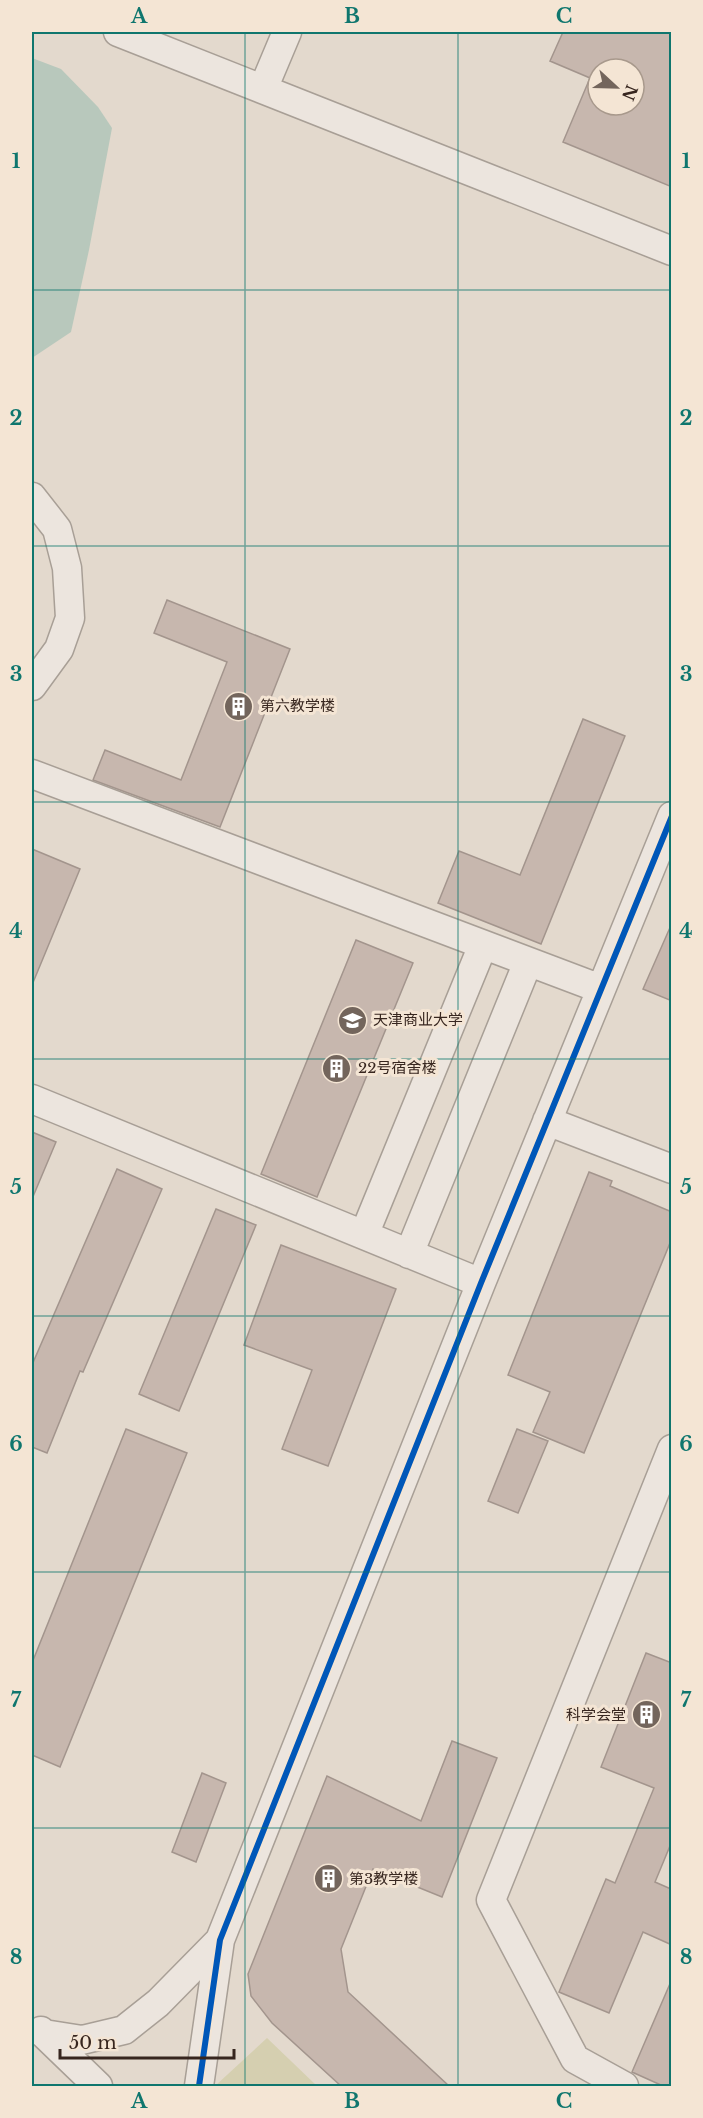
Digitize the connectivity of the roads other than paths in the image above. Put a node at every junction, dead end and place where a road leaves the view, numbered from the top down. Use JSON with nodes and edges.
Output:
{"nodes":[{"id":1,"x":118,"y":32,"type":"edge"},
{"id":2,"x":287,"y":32,"type":"edge"},
{"id":3,"x":263,"y":89,"type":"junction"},
{"id":4,"x":672,"y":251,"type":"edge"},
{"id":5,"x":32,"y":497,"type":"edge"},
{"id":6,"x":32,"y":686,"type":"edge"},
{"id":7,"x":32,"y":774,"type":"edge"},
{"id":8,"x":672,"y":816,"type":"edge"},
{"id":9,"x":483,"y":945,"type":"junction"},
{"id":10,"x":528,"y":962,"type":"junction"},
{"id":11,"x":601,"y":989,"type":"junction"},
{"id":12,"x":32,"y":1099,"type":"edge"},
{"id":13,"x":547,"y":1121,"type":"junction"},
{"id":14,"x":672,"y":1169,"type":"edge"},
{"id":15,"x":364,"y":1235,"type":"junction"},
{"id":16,"x":409,"y":1254,"type":"junction"},
{"id":17,"x":481,"y":1283,"type":"junction"},
{"id":18,"x":672,"y":1449,"type":"edge"},
{"id":19,"x":220,"y":1940,"type":"junction"},
{"id":20,"x":38,"y":2029,"type":"edge"},
{"id":21,"x":98,"y":2086,"type":"edge"},
{"id":22,"x":199,"y":2086,"type":"edge"},
{"id":23,"x":624,"y":2086,"type":"edge"}],
"edges":[{"from":1,"to":3,"type":"street"},
{"from":2,"to":3,"type":"street"},
{"from":3,"to":4,"type":"street"},
{"from":5,"to":6,"type":"street"},
{"from":7,"to":9,"type":"street"},
{"from":8,"to":11,"type":"street"},
{"from":9,"to":10,"type":"street"},
{"from":9,"to":15,"type":"street"},
{"from":10,"to":11,"type":"street"},
{"from":10,"to":16,"type":"street"},
{"from":11,"to":13,"type":"street"},
{"from":12,"to":15,"type":"street"},
{"from":13,"to":14,"type":"street"},
{"from":13,"to":17,"type":"street"},
{"from":15,"to":16,"type":"street"},
{"from":16,"to":17,"type":"street"},
{"from":17,"to":19,"type":"street"},
{"from":18,"to":23,"type":"street"},
{"from":19,"to":20,"type":"street"},
{"from":19,"to":22,"type":"street"},
{"from":20,"to":21,"type":"street"}]}
